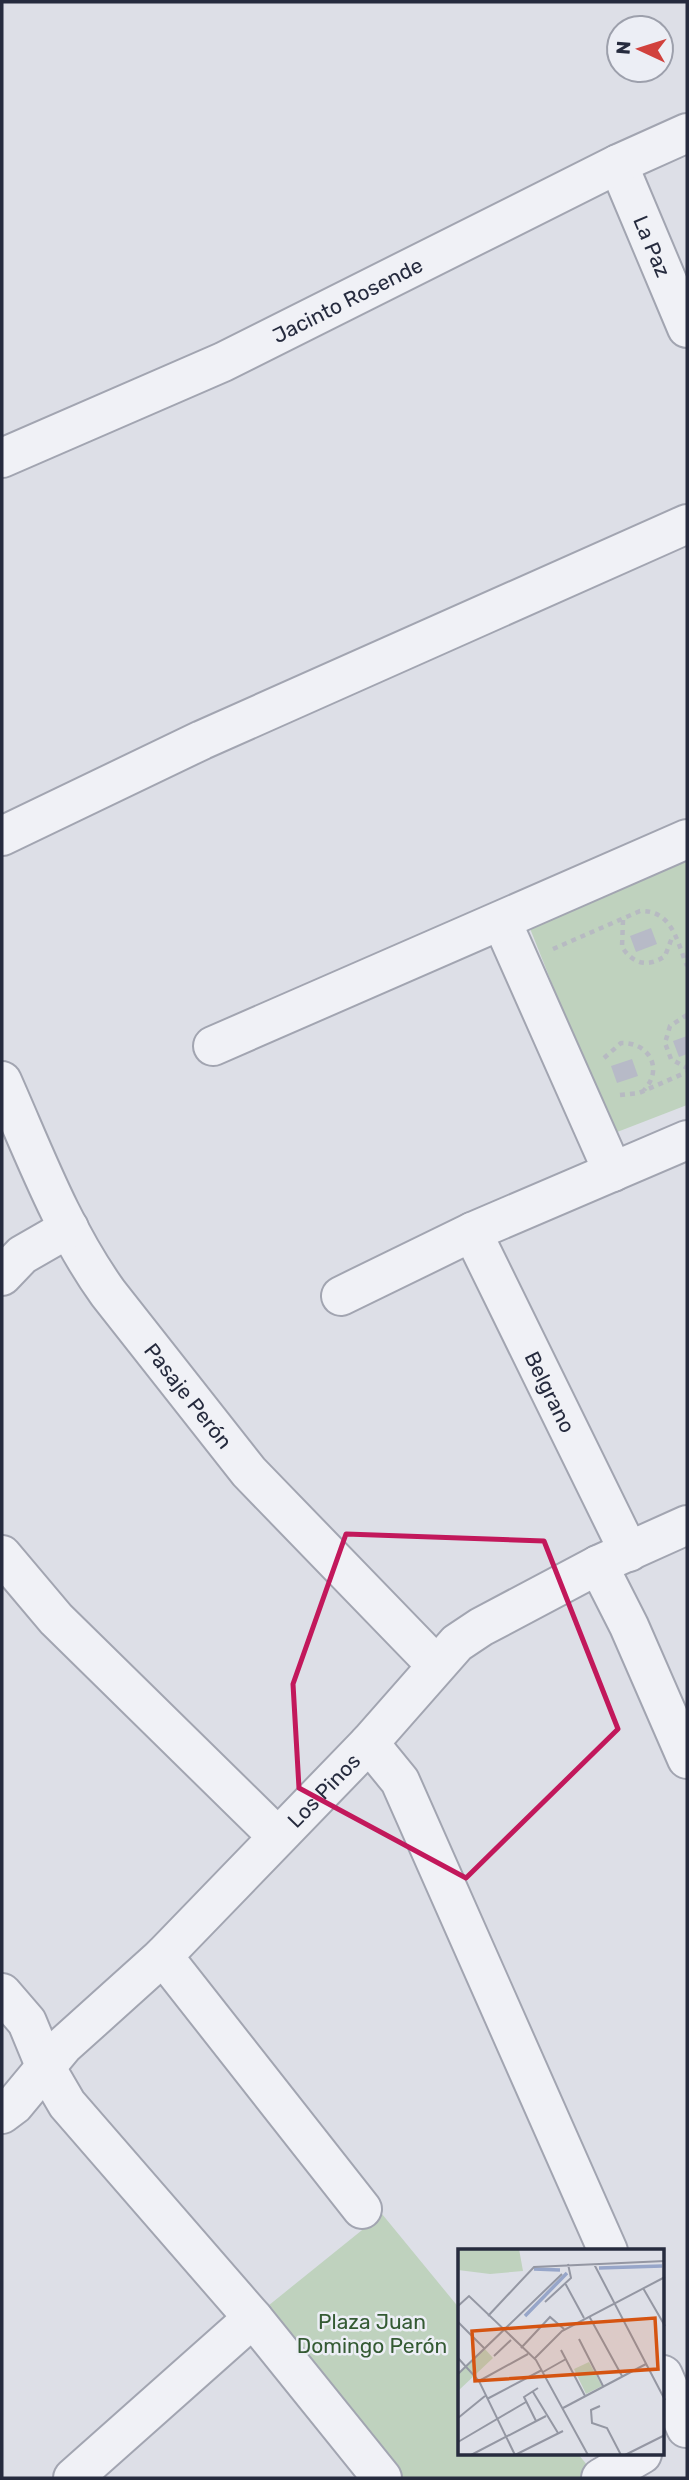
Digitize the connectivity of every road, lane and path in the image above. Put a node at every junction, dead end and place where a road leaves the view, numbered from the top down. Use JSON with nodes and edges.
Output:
{"nodes":[{"id":1,"x":687,"y":133,"type":"edge"},
{"id":2,"x":618,"y":164,"type":"junction"},
{"id":3,"x":687,"y":327,"type":"edge"},
{"id":4,"x":2,"y":458,"type":"edge"},
{"id":5,"x":687,"y":524,"type":"edge"},
{"id":6,"x":2,"y":836,"type":"edge"},
{"id":7,"x":687,"y":839,"type":"edge"},
{"id":8,"x":624,"y":919,"type":"junction"},
{"id":9,"x":502,"y":922,"type":"junction"},
{"id":10,"x":673,"y":931,"type":"junction"},
{"id":11,"x":551,"y":950,"type":"dead end"},
{"id":12,"x":687,"y":966,"type":"edge"},
{"id":13,"x":687,"y":1016,"type":"edge"},
{"id":14,"x":213,"y":1046,"type":"dead end"},
{"id":15,"x":602,"y":1061,"type":"dead end"},
{"id":16,"x":687,"y":1070,"type":"edge"},
{"id":17,"x":2,"y":1081,"type":"edge"},
{"id":18,"x":614,"y":1092,"type":"dead end"},
{"id":19,"x":639,"y":1093,"type":"junction"},
{"id":20,"x":687,"y":1140,"type":"edge"},
{"id":21,"x":613,"y":1172,"type":"junction"},
{"id":22,"x":69,"y":1228,"type":"junction"},
{"id":23,"x":472,"y":1232,"type":"junction"},
{"id":24,"x":2,"y":1276,"type":"edge"},
{"id":25,"x":341,"y":1296,"type":"dead end"},
{"id":26,"x":687,"y":1525,"type":"edge"},
{"id":27,"x":2,"y":1555,"type":"edge"},
{"id":28,"x":614,"y":1559,"type":"junction"},
{"id":29,"x":436,"y":1665,"type":"junction"},
{"id":30,"x":369,"y":1743,"type":"junction"},
{"id":31,"x":687,"y":1759,"type":"edge"},
{"id":32,"x":276,"y":1835,"type":"junction"},
{"id":33,"x":163,"y":1956,"type":"junction"},
{"id":34,"x":2,"y":1993,"type":"edge"},
{"id":35,"x":46,"y":2068,"type":"junction"},
{"id":36,"x":2,"y":2114,"type":"edge"},
{"id":37,"x":362,"y":2208,"type":"dead end"},
{"id":38,"x":607,"y":2249,"type":"edge"},
{"id":39,"x":253,"y":2318,"type":"junction"},
{"id":40,"x":664,"y":2379,"type":"edge"},
{"id":41,"x":679,"y":2432,"type":"edge"},
{"id":42,"x":639,"y":2456,"type":"edge"},
{"id":43,"x":74,"y":2478,"type":"edge"},
{"id":44,"x":382,"y":2478,"type":"edge"},
{"id":45,"x":601,"y":2478,"type":"edge"}],
"edges":[{"from":1,"to":2,"type":"street","name":"Jacinto Rosende"},
{"from":2,"to":3,"type":"street","name":"La Paz"},
{"from":2,"to":4,"type":"street","name":"Jacinto Rosende"},
{"from":5,"to":6,"type":"street"},
{"from":7,"to":9,"type":"street"},
{"from":8,"to":10,"type":"path"},
{"from":8,"to":10,"type":"path"},
{"from":8,"to":11,"type":"path"},
{"from":9,"to":14,"type":"street"},
{"from":9,"to":21,"type":"street"},
{"from":10,"to":12,"type":"path"},
{"from":13,"to":16,"type":"path"},
{"from":15,"to":19,"type":"path"},
{"from":16,"to":19,"type":"path"},
{"from":17,"to":22,"type":"street","name":"Pasaje Perón"},
{"from":18,"to":19,"type":"path"},
{"from":20,"to":21,"type":"street"},
{"from":21,"to":23,"type":"street"},
{"from":22,"to":24,"type":"street"},
{"from":22,"to":29,"type":"street","name":"Pasaje Perón"},
{"from":23,"to":25,"type":"street"},
{"from":23,"to":28,"type":"street","name":"Belgrano"},
{"from":26,"to":28,"type":"street","name":"Los Pinos"},
{"from":27,"to":32,"type":"street"},
{"from":28,"to":29,"type":"street","name":"Los Pinos"},
{"from":28,"to":31,"type":"street","name":"Belgrano"},
{"from":29,"to":30,"type":"street","name":"Los Pinos"},
{"from":30,"to":32,"type":"street","name":"Los Pinos"},
{"from":30,"to":38,"type":"street"},
{"from":32,"to":33,"type":"street","name":"Los Pinos"},
{"from":33,"to":35,"type":"street","name":"Los Pinos"},
{"from":33,"to":37,"type":"street"},
{"from":34,"to":35,"type":"street"},
{"from":35,"to":36,"type":"street","name":"Los Pinos"},
{"from":35,"to":39,"type":"street"},
{"from":39,"to":43,"type":"street"},
{"from":39,"to":44,"type":"street"},
{"from":40,"to":41,"type":"street"},
{"from":42,"to":45,"type":"street"}]}
